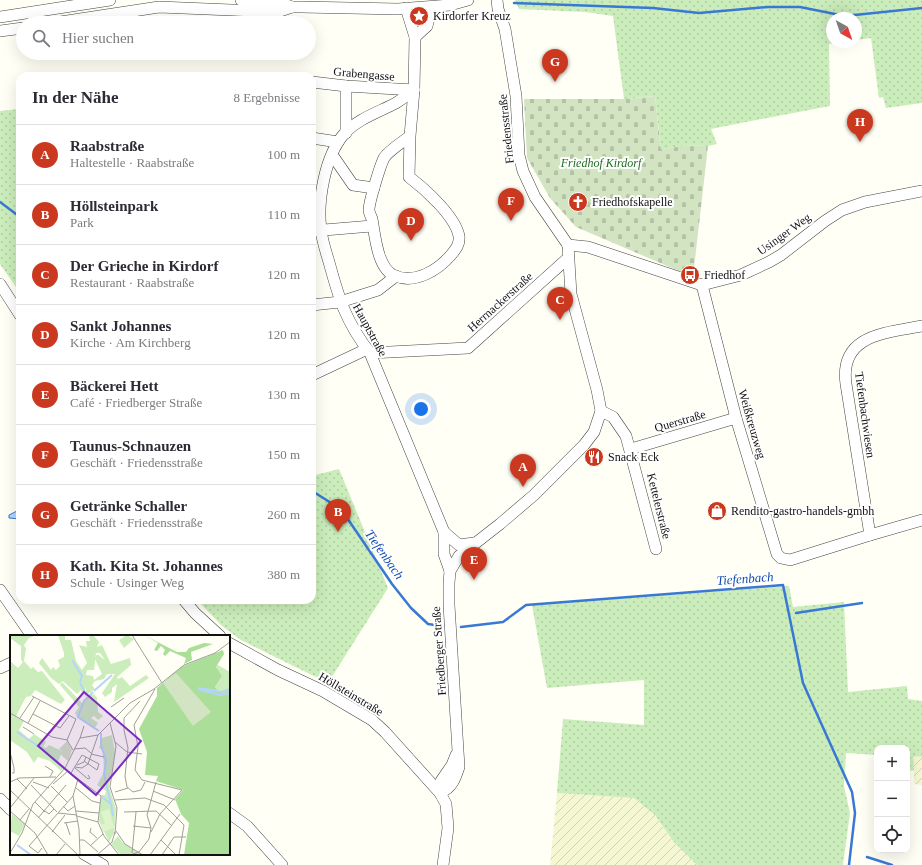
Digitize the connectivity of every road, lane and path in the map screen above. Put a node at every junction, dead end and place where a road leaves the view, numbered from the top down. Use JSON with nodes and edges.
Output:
{"nodes":[{"id":1,"x":110,"y":0,"type":"edge"},
{"id":2,"x":241,"y":0,"type":"edge"},
{"id":3,"x":468,"y":0,"type":"edge"},
{"id":4,"x":497,"y":0,"type":"edge"},
{"id":5,"x":450,"y":2,"type":"edge"},
{"id":6,"x":289,"y":3,"type":"edge"},
{"id":7,"x":432,"y":7,"type":"junction"},
{"id":8,"x":406,"y":8,"type":"junction"},
{"id":9,"x":97,"y":16,"type":"edge"},
{"id":10,"x":0,"y":17,"type":"edge"},
{"id":11,"x":16,"y":29,"type":"edge"},
{"id":12,"x":0,"y":31,"type":"edge"},
{"id":13,"x":415,"y":37,"type":"junction"},
{"id":14,"x":316,"y":82,"type":"edge"},
{"id":15,"x":346,"y":86,"type":"junction"},
{"id":16,"x":414,"y":90,"type":"junction"},
{"id":17,"x":346,"y":133,"type":"junction"},
{"id":18,"x":410,"y":136,"type":"junction"},
{"id":19,"x":316,"y":139,"type":"edge"},
{"id":20,"x":338,"y":142,"type":"junction"},
{"id":21,"x":333,"y":156,"type":"junction"},
{"id":22,"x":374,"y":188,"type":"junction"},
{"id":23,"x":922,"y":191,"type":"edge"},
{"id":24,"x":316,"y":212,"type":"edge"},
{"id":25,"x":372,"y":226,"type":"junction"},
{"id":26,"x":316,"y":231,"type":"edge"},
{"id":27,"x":568,"y":245,"type":"junction"},
{"id":28,"x":568,"y":258,"type":"junction"},
{"id":29,"x":396,"y":276,"type":"junction"},
{"id":30,"x":0,"y":284,"type":"edge"},
{"id":31,"x":702,"y":285,"type":"junction"},
{"id":32,"x":340,"y":302,"type":"junction"},
{"id":33,"x":316,"y":305,"type":"edge"},
{"id":34,"x":16,"y":308,"type":"edge"},
{"id":35,"x":922,"y":326,"type":"edge"},
{"id":36,"x":368,"y":351,"type":"junction"},
{"id":37,"x":316,"y":373,"type":"edge"},
{"id":38,"x":601,"y":411,"type":"junction"},
{"id":39,"x":736,"y":418,"type":"junction"},
{"id":40,"x":631,"y":449,"type":"junction"},
{"id":41,"x":922,"y":520,"type":"edge"},
{"id":42,"x":444,"y":532,"type":"junction"},
{"id":43,"x":870,"y":535,"type":"junction"},
{"id":44,"x":474,"y":543,"type":"junction"},
{"id":45,"x":656,"y":549,"type":"dead end"},
{"id":46,"x":450,"y":571,"type":"junction"},
{"id":47,"x":0,"y":590,"type":"edge"},
{"id":48,"x":187,"y":604,"type":"edge"},
{"id":49,"x":31,"y":635,"type":"edge"},
{"id":50,"x":219,"y":635,"type":"edge"},
{"id":51,"x":231,"y":646,"type":"edge"},
{"id":52,"x":10,"y":663,"type":"edge"},
{"id":53,"x":0,"y":668,"type":"edge"},
{"id":54,"x":440,"y":793,"type":"junction"},
{"id":55,"x":0,"y":799,"type":"edge"},
{"id":56,"x":10,"y":809,"type":"edge"},
{"id":57,"x":230,"y":814,"type":"edge"},
{"id":58,"x":86,"y":855,"type":"edge"},
{"id":59,"x":103,"y":865,"type":"edge"},
{"id":60,"x":282,"y":865,"type":"edge"},
{"id":61,"x":443,"y":865,"type":"edge"}],
"edges":[{"from":1,"to":10,"type":"street"},
{"from":2,"to":6,"type":"street"},
{"from":3,"to":5,"type":"street"},
{"from":4,"to":27,"type":"street","name":"Friedensstraße"},
{"from":5,"to":7,"type":"street"},
{"from":6,"to":8,"type":"street"},
{"from":6,"to":9,"type":"street"},
{"from":7,"to":8,"type":"street"},
{"from":7,"to":13,"type":"street"},
{"from":8,"to":13,"type":"street"},
{"from":11,"to":12,"type":"street"},
{"from":13,"to":16,"type":"street"},
{"from":14,"to":15,"type":"street","name":"Grabengasse"},
{"from":15,"to":16,"type":"street","name":"Grabengasse"},
{"from":15,"to":17,"type":"street"},
{"from":16,"to":17,"type":"street","name":"Hauptstraße"},
{"from":16,"to":18,"type":"street"},
{"from":17,"to":20,"type":"street","name":"Hauptstraße"},
{"from":18,"to":22,"type":"street"},
{"from":18,"to":29,"type":"street"},
{"from":19,"to":20,"type":"street"},
{"from":20,"to":21,"type":"street","name":"Hauptstraße"},
{"from":21,"to":22,"type":"street"},
{"from":21,"to":24,"type":"street","name":"Hauptstraße"},
{"from":22,"to":25,"type":"street"},
{"from":23,"to":31,"type":"street","name":"Usinger Weg"},
{"from":24,"to":26,"type":"street","name":"Hauptstraße"},
{"from":25,"to":26,"type":"street"},
{"from":25,"to":29,"type":"street"},
{"from":26,"to":32,"type":"street","name":"Hauptstraße"},
{"from":27,"to":28,"type":"street"},
{"from":27,"to":31,"type":"street"},
{"from":28,"to":36,"type":"street","name":"Herrnackerstraße"},
{"from":28,"to":38,"type":"street"},
{"from":29,"to":32,"type":"street"},
{"from":30,"to":34,"type":"street"},
{"from":31,"to":39,"type":"street","name":"Weißkreuzweg"},
{"from":32,"to":33,"type":"street"},
{"from":32,"to":36,"type":"street","name":"Hauptstraße"},
{"from":35,"to":43,"type":"street","name":"Tiefenbachwiesen"},
{"from":36,"to":37,"type":"street"},
{"from":36,"to":42,"type":"street","name":"Hauptstraße"},
{"from":38,"to":40,"type":"street","name":"Kettelerstraße"},
{"from":38,"to":44,"type":"street","name":"Friedberger Straße"},
{"from":39,"to":40,"type":"street","name":"Querstraße"},
{"from":39,"to":43,"type":"street","name":"Weißkreuzweg"},
{"from":40,"to":45,"type":"street","name":"Kettelerstraße"},
{"from":41,"to":43,"type":"street"},
{"from":42,"to":44,"type":"street"},
{"from":42,"to":46,"type":"street","name":"Hauptstraße"},
{"from":44,"to":46,"type":"street","name":"Friedberger Straße"},
{"from":46,"to":54,"type":"street","name":"Friedberger Straße"},
{"from":47,"to":49,"type":"street"},
{"from":48,"to":50,"type":"street"},
{"from":51,"to":54,"type":"street","name":"Höllsteinstraße"},
{"from":52,"to":53,"type":"street"},
{"from":54,"to":61,"type":"street"},
{"from":55,"to":56,"type":"street"},
{"from":57,"to":60,"type":"street"},
{"from":58,"to":59,"type":"street"}]}
